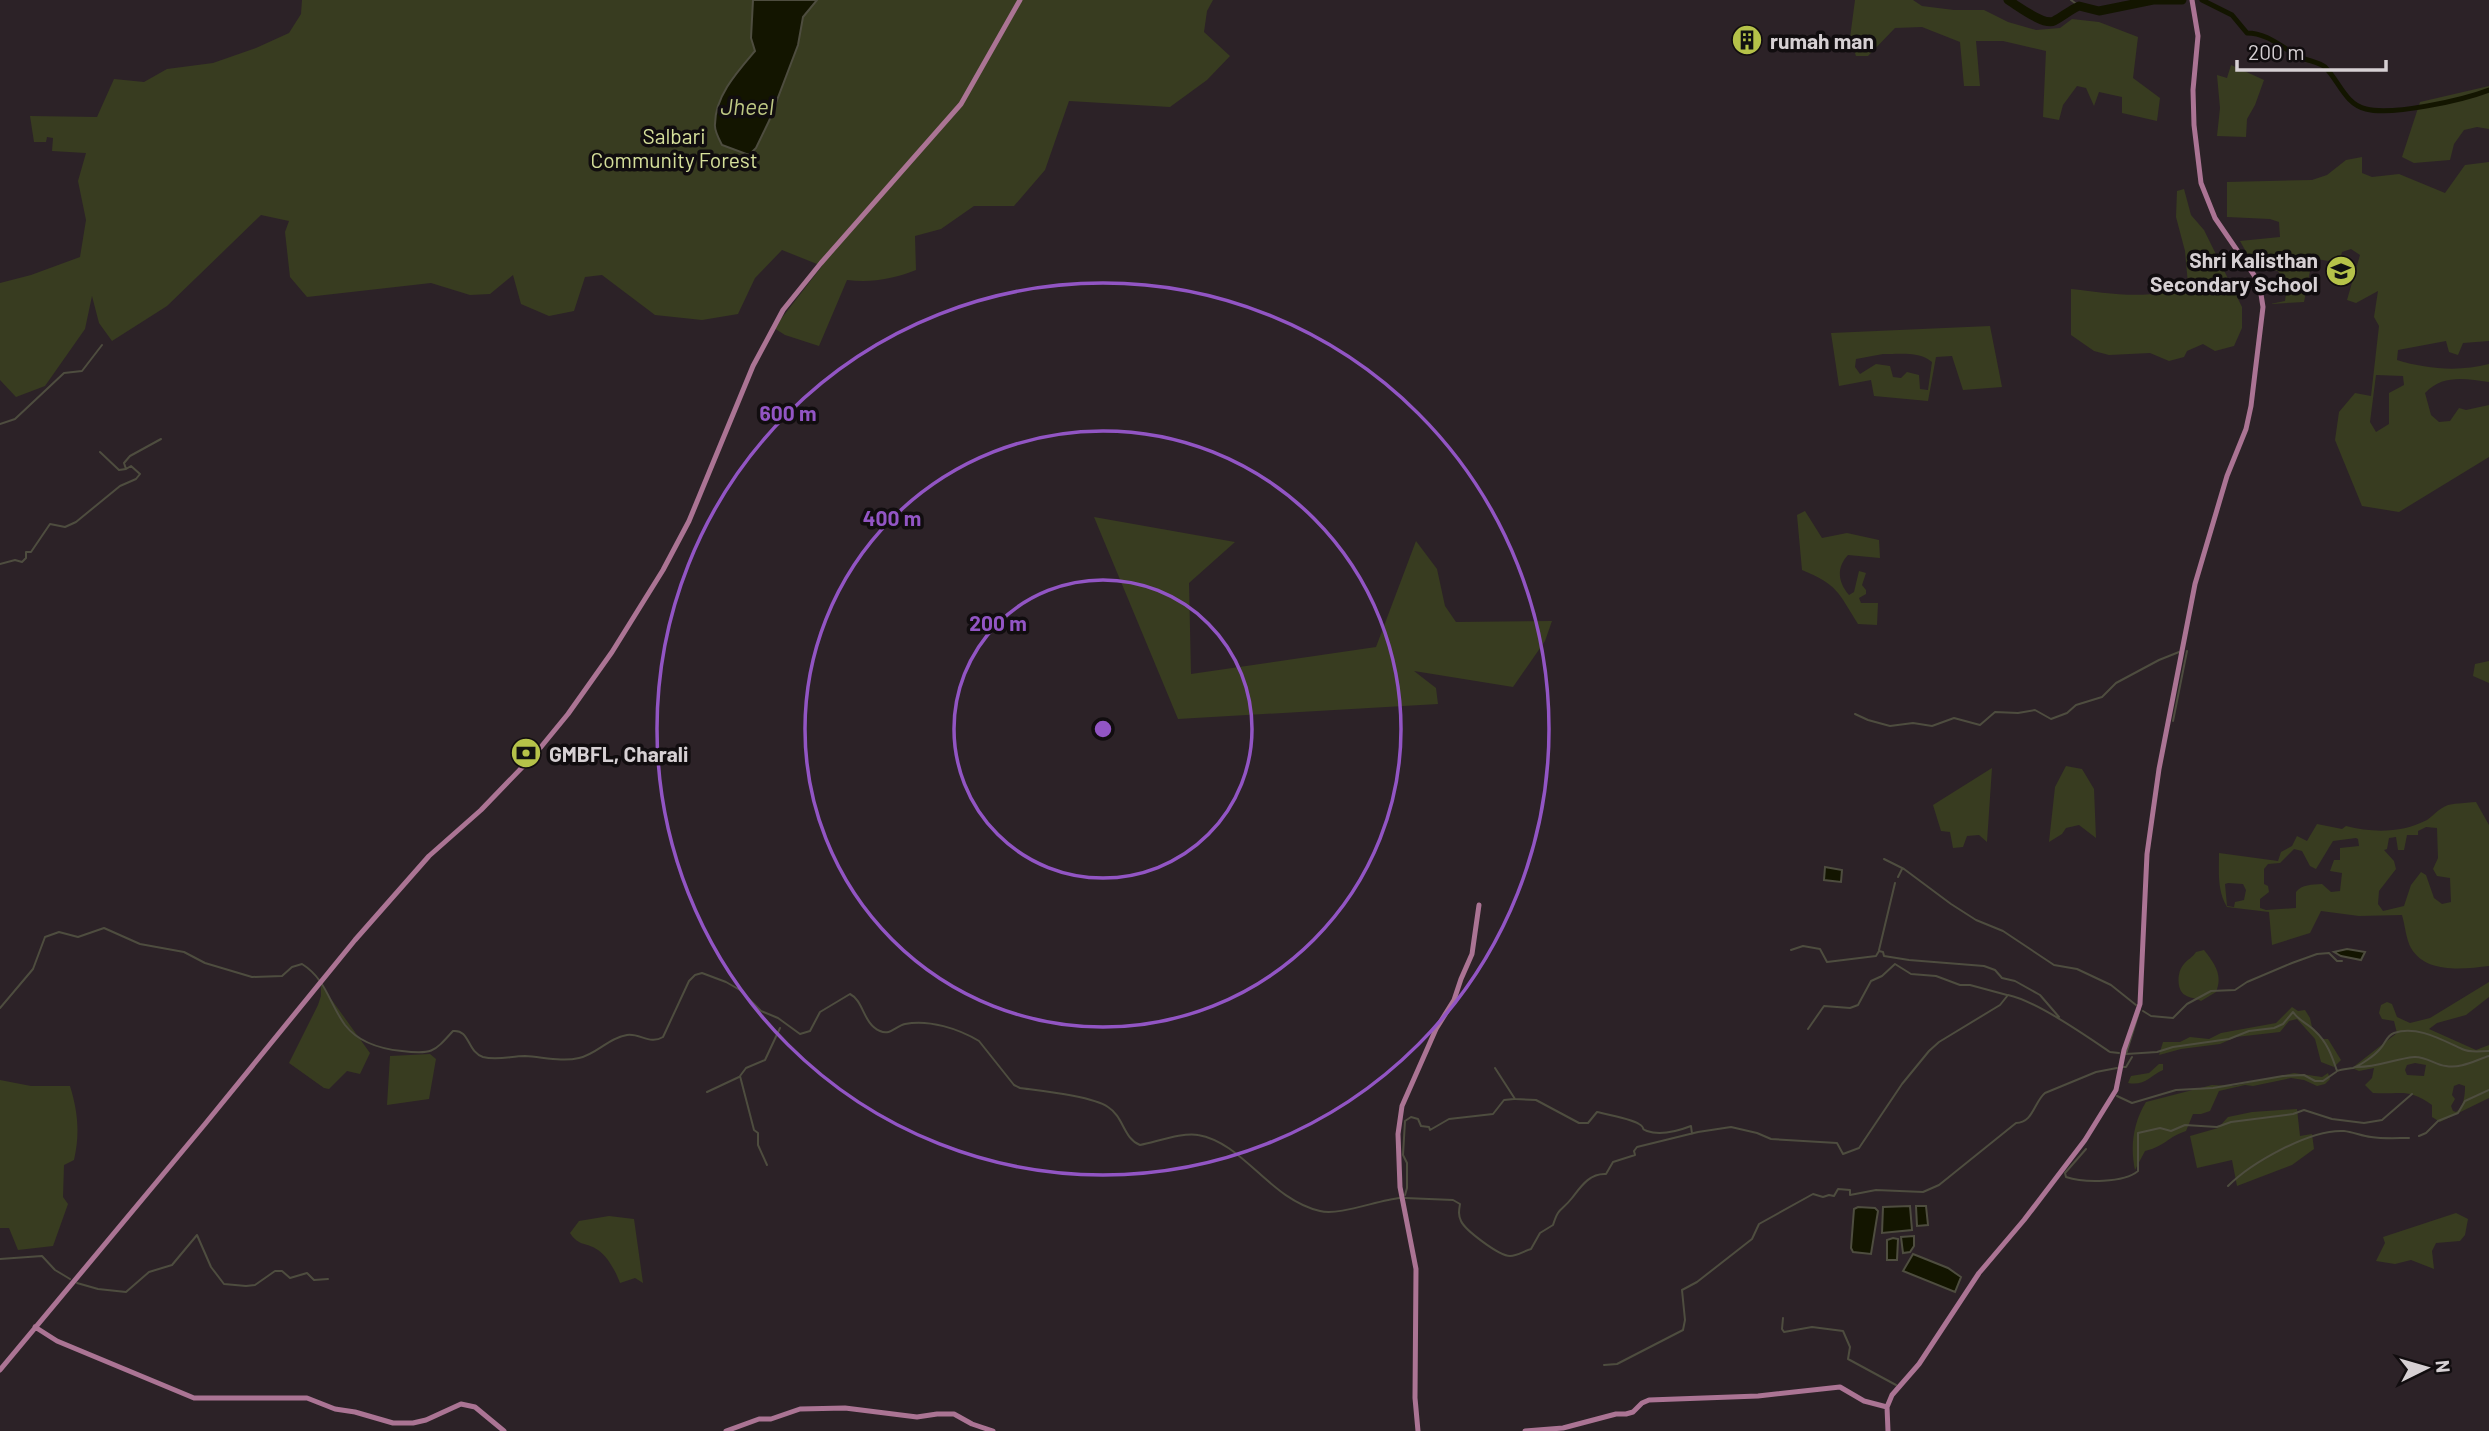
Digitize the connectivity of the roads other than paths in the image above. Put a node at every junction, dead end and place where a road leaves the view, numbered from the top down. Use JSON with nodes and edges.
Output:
{"nodes":[{"id":1,"x":1020,"y":0,"type":"edge"},
{"id":2,"x":2192,"y":0,"type":"edge"},
{"id":3,"x":1479,"y":905,"type":"dead end"},
{"id":4,"x":35,"y":1327,"type":"junction"},
{"id":5,"x":0,"y":1370,"type":"edge"},
{"id":6,"x":1887,"y":1407,"type":"junction"},
{"id":7,"x":504,"y":1431,"type":"edge"},
{"id":8,"x":726,"y":1431,"type":"edge"},
{"id":9,"x":993,"y":1431,"type":"edge"},
{"id":10,"x":1418,"y":1431,"type":"edge"},
{"id":11,"x":1525,"y":1431,"type":"edge"},
{"id":12,"x":1888,"y":1431,"type":"edge"}],
"edges":[{"from":1,"to":4,"type":"street"},
{"from":2,"to":6,"type":"street"},
{"from":3,"to":10,"type":"street"},
{"from":4,"to":5,"type":"street"},
{"from":4,"to":7,"type":"street"},
{"from":6,"to":11,"type":"street"},
{"from":6,"to":12,"type":"street"},
{"from":8,"to":9,"type":"street"}]}
